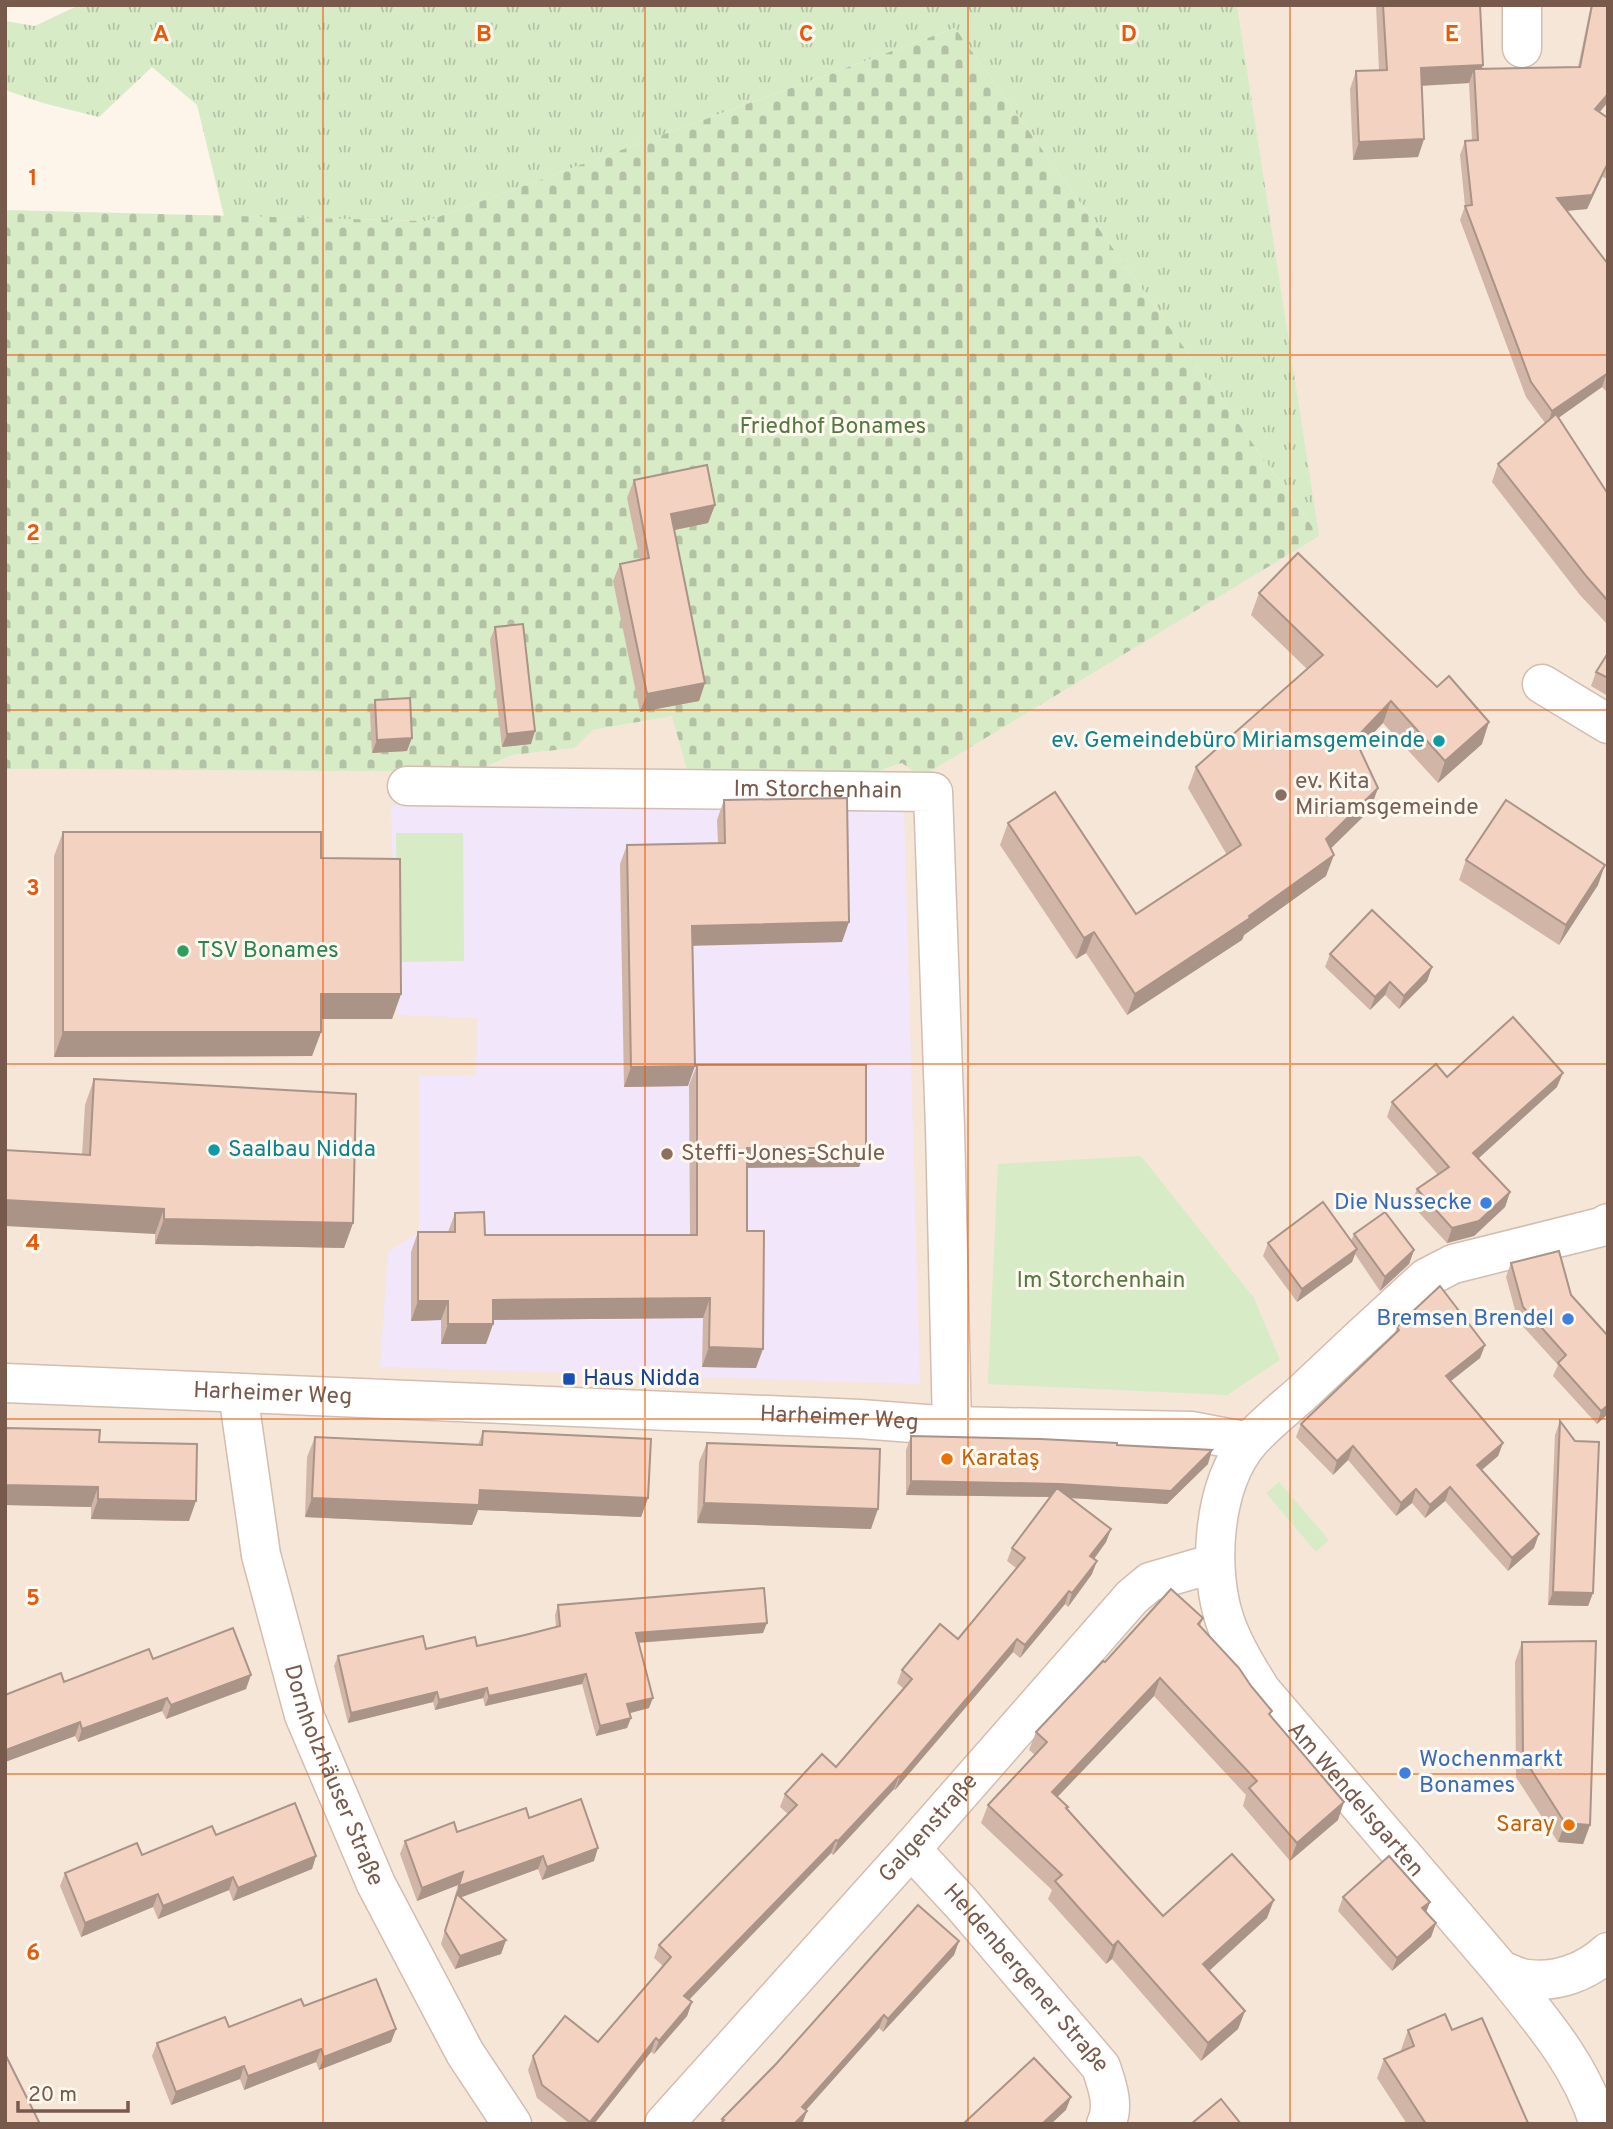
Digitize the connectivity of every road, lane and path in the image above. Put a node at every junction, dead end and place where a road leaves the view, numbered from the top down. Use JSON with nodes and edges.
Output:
{"nodes":[{"id":1,"x":1522,"y":5,"type":"edge"},
{"id":2,"x":1522,"y":48,"type":"dead end"},
{"id":3,"x":1542,"y":684,"type":"dead end"},
{"id":4,"x":1608,"y":724,"type":"edge"},
{"id":5,"x":407,"y":786,"type":"dead end"},
{"id":6,"x":1606,"y":1228,"type":"edge"},
{"id":7,"x":5,"y":1384,"type":"edge"},
{"id":8,"x":238,"y":1393,"type":"junction"},
{"id":9,"x":952,"y":1426,"type":"junction"},
{"id":10,"x":1249,"y":1442,"type":"junction"},
{"id":11,"x":1215,"y":1563,"type":"junction"},
{"id":12,"x":911,"y":1849,"type":"junction"},
{"id":13,"x":1608,"y":1952,"type":"edge"},
{"id":14,"x":1501,"y":1970,"type":"junction"},
{"id":15,"x":512,"y":2124,"type":"edge"},
{"id":16,"x":664,"y":2124,"type":"edge"},
{"id":17,"x":1106,"y":2124,"type":"edge"},
{"id":18,"x":1600,"y":2124,"type":"edge"}],
"edges":[{"from":1,"to":2,"type":"street"},
{"from":3,"to":4,"type":"street"},
{"from":5,"to":9,"type":"street","name":"Im Storchenhain"},
{"from":6,"to":10,"type":"street"},
{"from":7,"to":8,"type":"street","name":"Harheimer Weg"},
{"from":8,"to":9,"type":"street","name":"Harheimer Weg"},
{"from":8,"to":15,"type":"street","name":"Dornholzhäuser Straße"},
{"from":9,"to":10,"type":"street","name":"Harheimer Weg"},
{"from":10,"to":11,"type":"street","name":"Am Wendelsgarten"},
{"from":11,"to":12,"type":"street","name":"Galgenstraße"},
{"from":11,"to":14,"type":"street","name":"Am Wendelsgarten"},
{"from":12,"to":16,"type":"street","name":"Galgenstraße"},
{"from":12,"to":17,"type":"street","name":"Heldenbergener Straße"},
{"from":13,"to":14,"type":"street"},
{"from":14,"to":18,"type":"street","name":"Am Wendelsgarten"}]}
